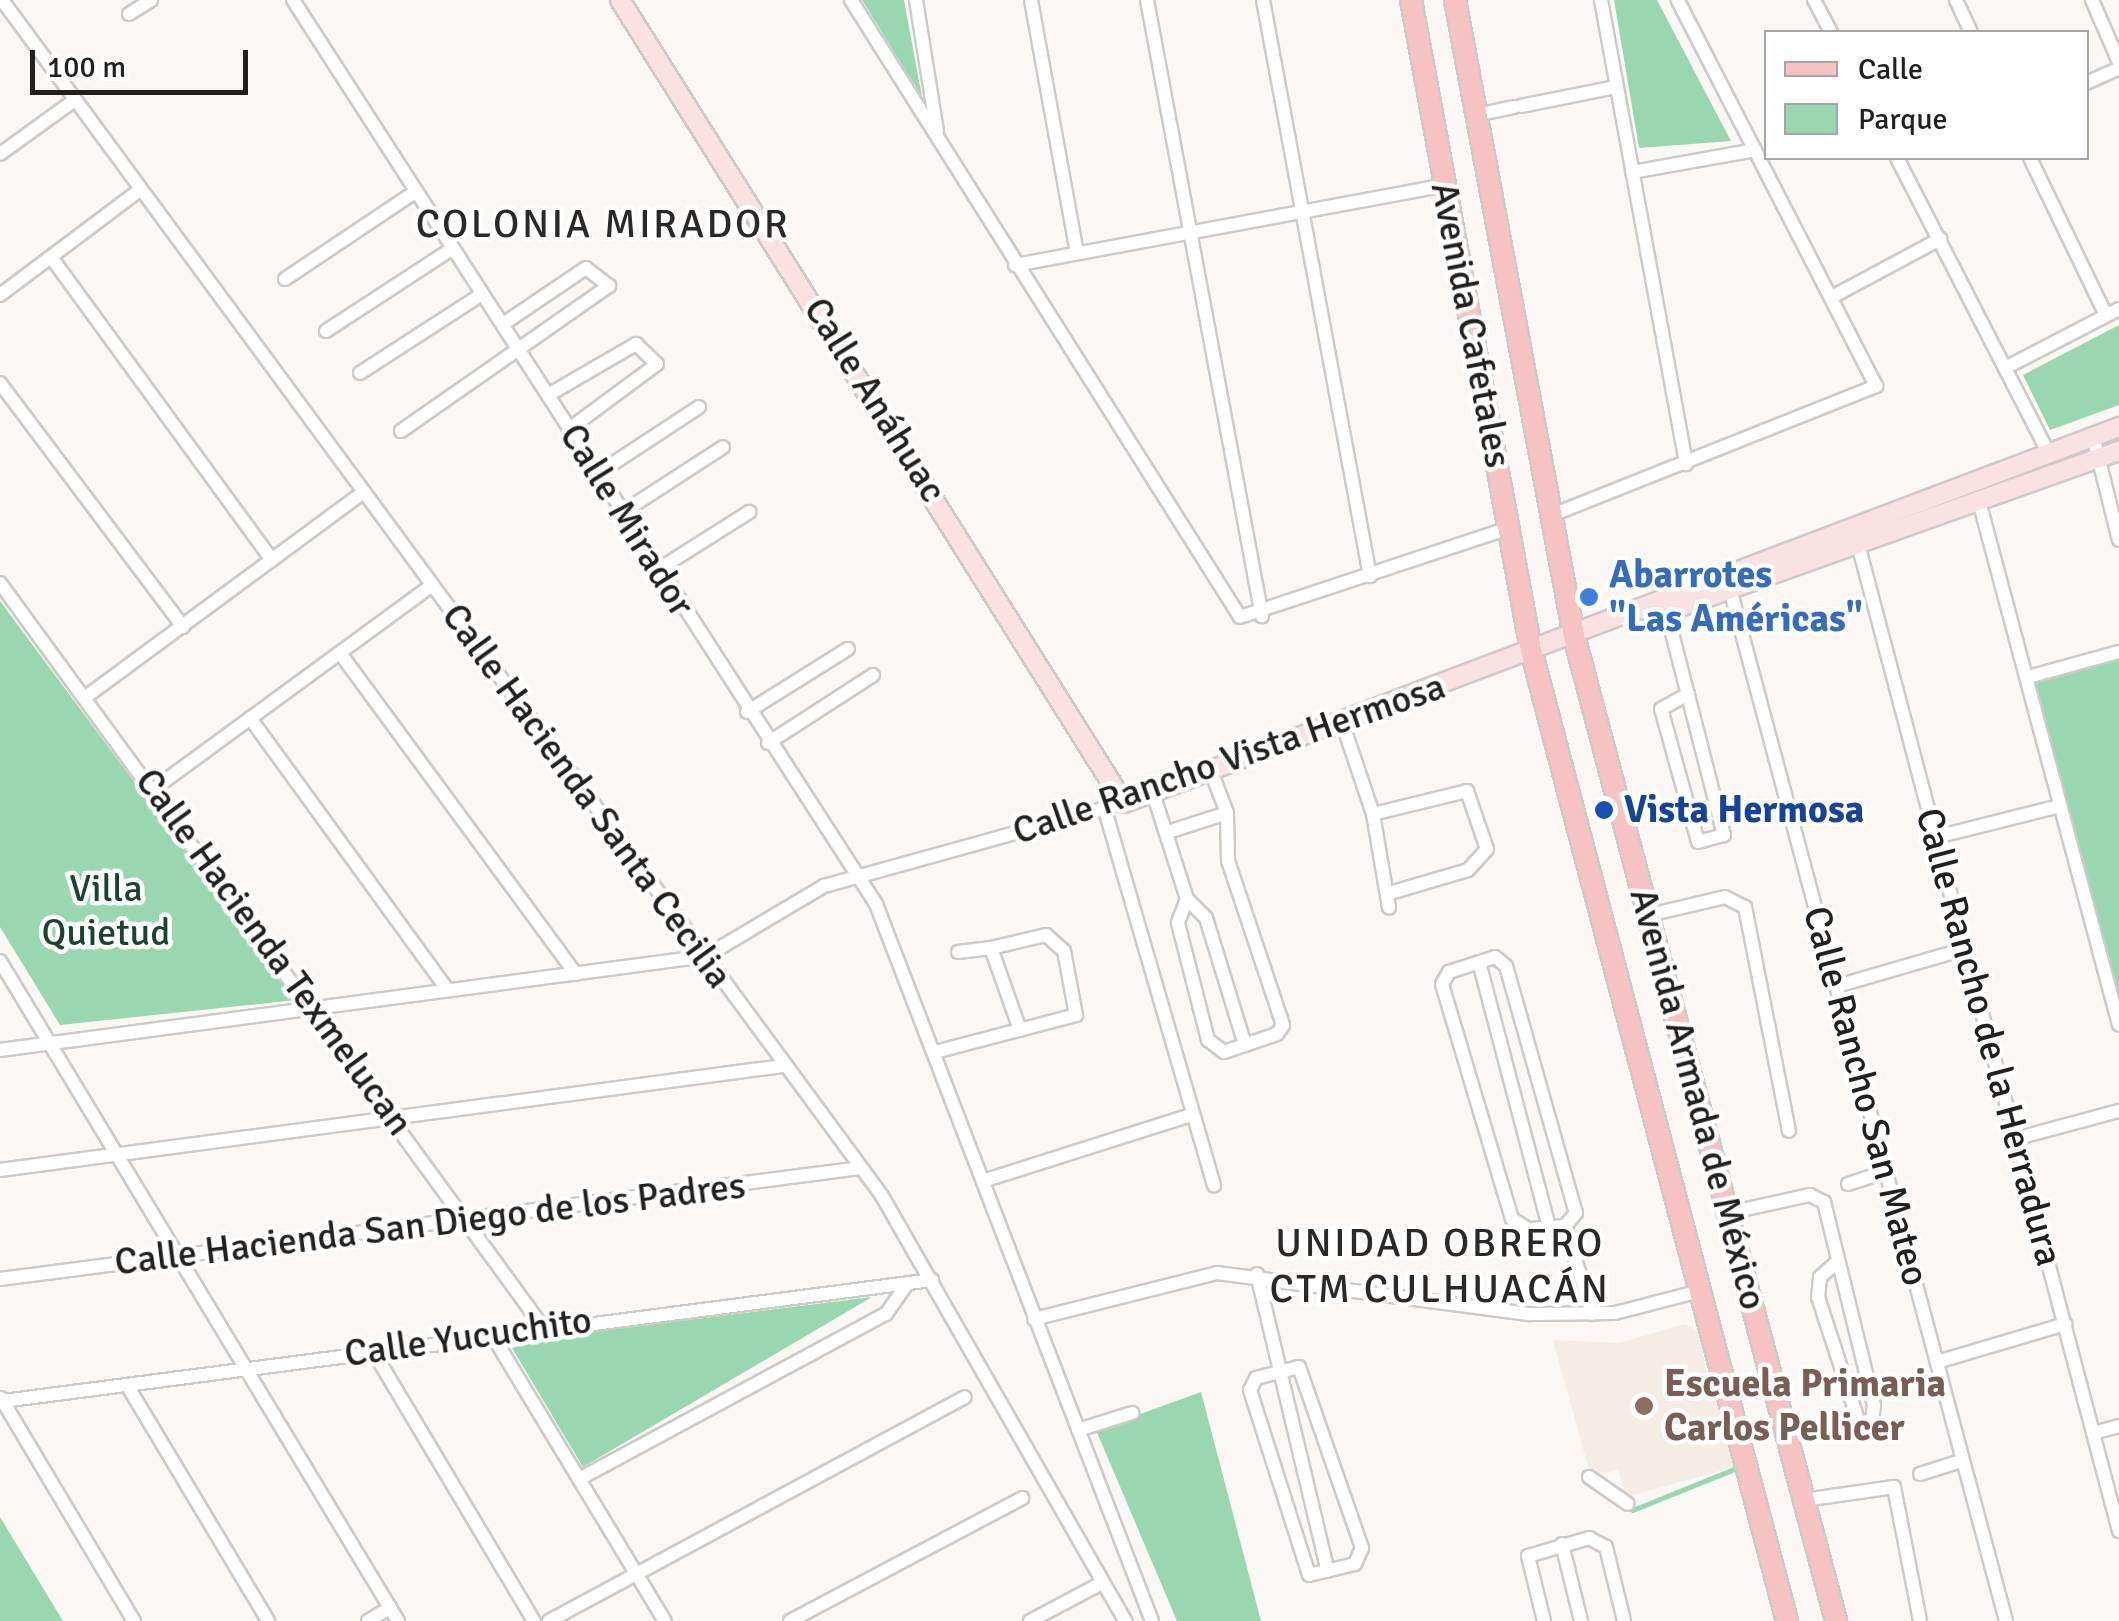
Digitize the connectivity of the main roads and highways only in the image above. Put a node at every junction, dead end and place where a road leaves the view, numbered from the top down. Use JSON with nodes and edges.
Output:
{"nodes":[{"id":1,"x":1410,"y":0,"type":"edge"},
{"id":2,"x":1455,"y":0,"type":"edge"},
{"id":3,"x":1574,"y":636,"type":"joint"},
{"id":4,"x":1532,"y":650,"type":"joint"},
{"id":5,"x":1787,"y":1621,"type":"edge"},
{"id":6,"x":1836,"y":1621,"type":"edge"}],
"edges":[{"from":1,"to":4,"type":"main road","name":"Avenida Cafetales"},
{"from":2,"to":3,"type":"main road","name":"Avenida Cafetales"},
{"from":3,"to":6,"type":"main road","name":"Avenida Armada de México"},
{"from":4,"to":5,"type":"main road","name":"Avenida Armada de México"}]}
